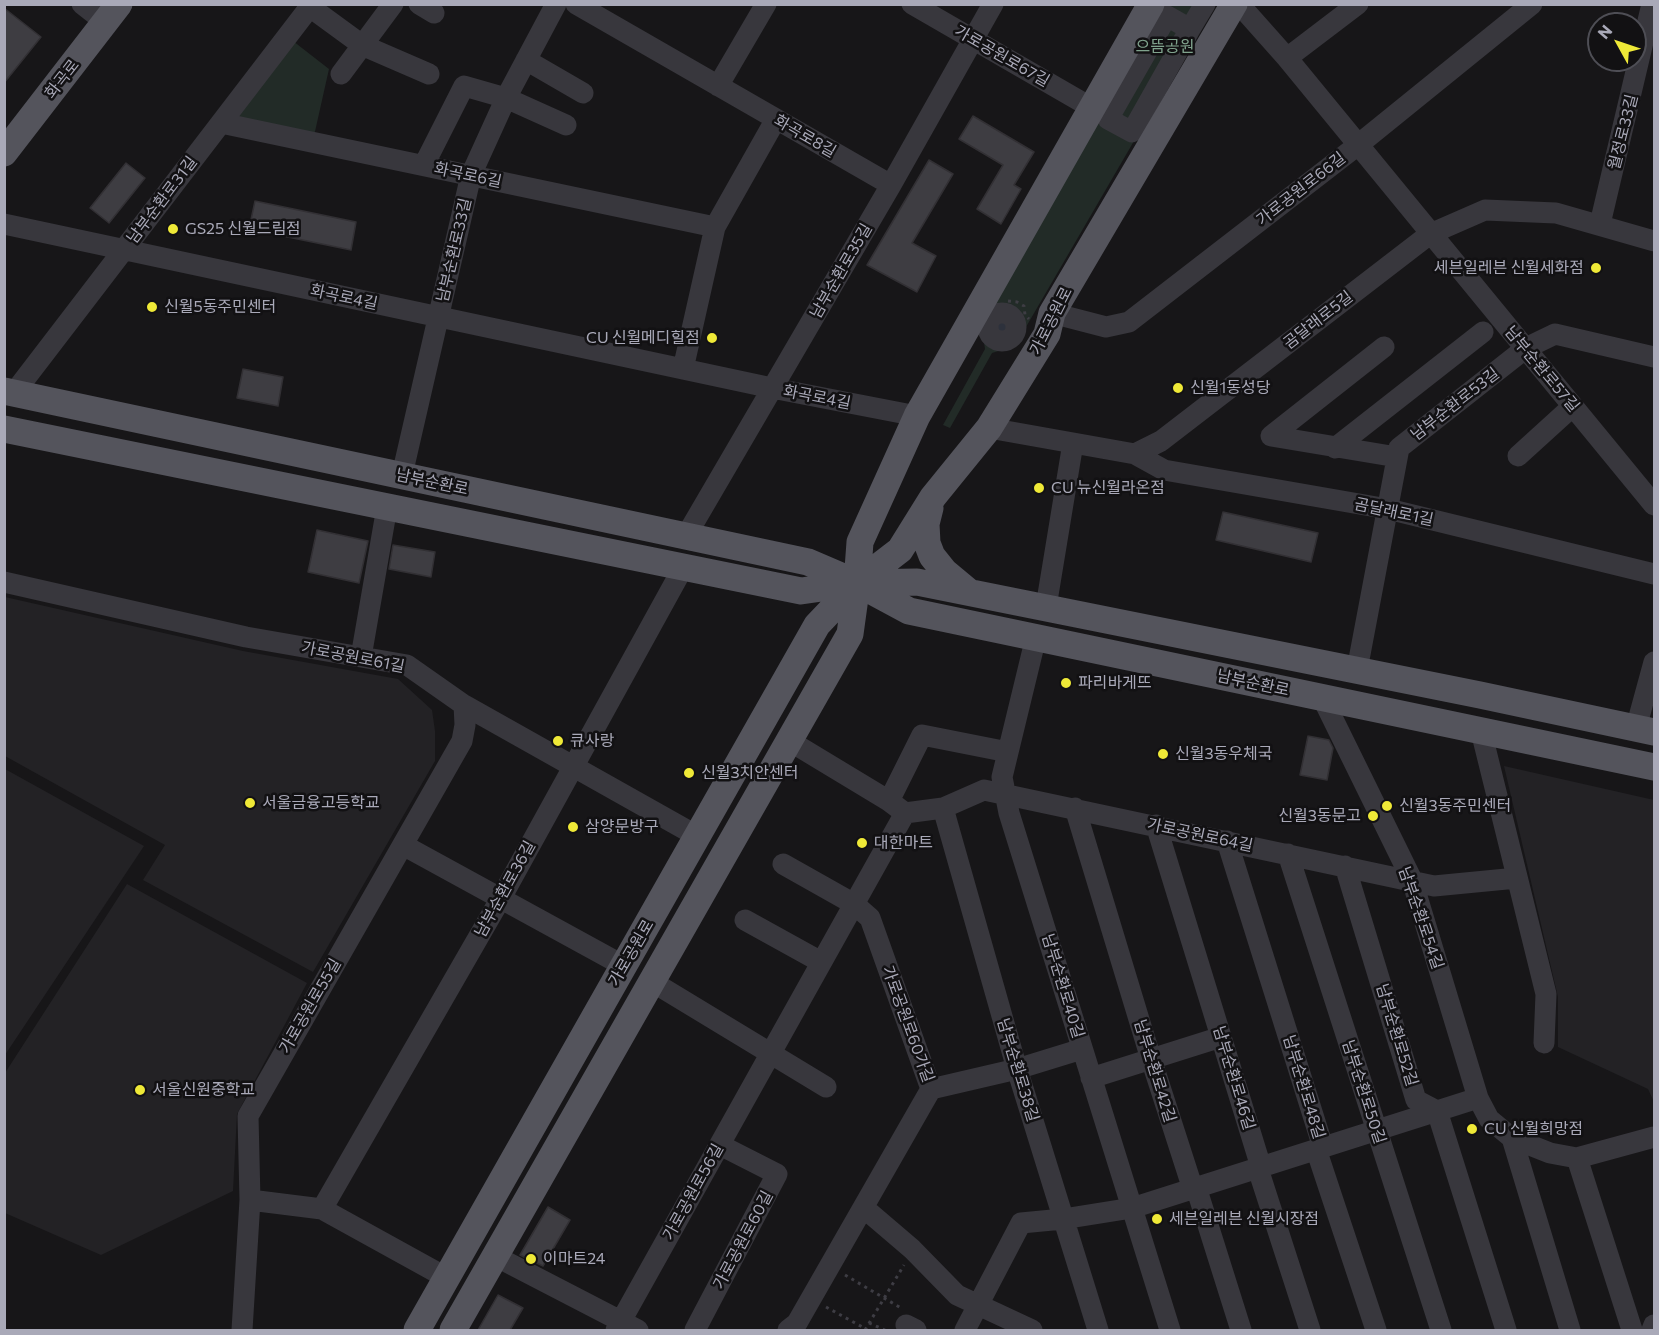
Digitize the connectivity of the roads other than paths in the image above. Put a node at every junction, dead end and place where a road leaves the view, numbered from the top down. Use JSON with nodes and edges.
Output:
{"nodes":[{"id":1,"x":82,"y":4,"type":"edge"},
{"id":2,"x":393,"y":4,"type":"edge"},
{"id":3,"x":556,"y":4,"type":"edge"},
{"id":4,"x":576,"y":4,"type":"edge"},
{"id":5,"x":766,"y":4,"type":"edge"},
{"id":6,"x":912,"y":4,"type":"edge"},
{"id":7,"x":993,"y":4,"type":"edge"},
{"id":8,"x":1205,"y":4,"type":"edge"},
{"id":9,"x":1234,"y":4,"type":"edge"},
{"id":10,"x":1239,"y":4,"type":"edge"},
{"id":11,"x":1358,"y":4,"type":"edge"},
{"id":12,"x":1532,"y":4,"type":"edge"},
{"id":13,"x":1652,"y":4,"type":"edge"},
{"id":14,"x":311,"y":6,"type":"edge"},
{"id":15,"x":1164,"y":8,"type":"edge"},
{"id":16,"x":112,"y":13,"type":"edge"},
{"id":17,"x":1190,"y":29,"type":"junction"},
{"id":18,"x":973,"y":40,"type":"junction"},
{"id":19,"x":363,"y":45,"type":"junction"},
{"id":20,"x":1287,"y":58,"type":"junction"},
{"id":21,"x":526,"y":60,"type":"junction"},
{"id":22,"x":340,"y":74,"type":"dead end"},
{"id":23,"x":429,"y":74,"type":"dead end"},
{"id":24,"x":1646,"y":77,"type":"edge"},
{"id":25,"x":718,"y":86,"type":"junction"},
{"id":26,"x":583,"y":93,"type":"dead end"},
{"id":27,"x":506,"y":98,"type":"junction"},
{"id":28,"x":1092,"y":108,"type":"junction"},
{"id":29,"x":776,"y":119,"type":"junction"},
{"id":30,"x":221,"y":123,"type":"junction"},
{"id":31,"x":566,"y":125,"type":"dead end"},
{"id":32,"x":8,"y":140,"type":"edge"},
{"id":33,"x":1359,"y":145,"type":"junction"},
{"id":34,"x":424,"y":165,"type":"junction"},
{"id":35,"x":471,"y":175,"type":"junction"},
{"id":36,"x":891,"y":185,"type":"junction"},
{"id":37,"x":4,"y":224,"type":"edge"},
{"id":38,"x":1600,"y":224,"type":"junction"},
{"id":39,"x":715,"y":227,"type":"junction"},
{"id":40,"x":1430,"y":234,"type":"junction"},
{"id":41,"x":1654,"y":241,"type":"edge"},
{"id":42,"x":124,"y":250,"type":"junction"},
{"id":43,"x":997,"y":309,"type":"road end"},
{"id":44,"x":1052,"y":313,"type":"junction"},
{"id":45,"x":439,"y":317,"type":"junction"},
{"id":46,"x":1021,"y":323,"type":"road end"},
{"id":47,"x":1483,"y":332,"type":"dead end"},
{"id":48,"x":1384,"y":347,"type":"dead end"},
{"id":49,"x":1526,"y":348,"type":"junction"},
{"id":50,"x":1654,"y":357,"type":"edge"},
{"id":51,"x":683,"y":369,"type":"junction"},
{"id":52,"x":772,"y":388,"type":"junction"},
{"id":53,"x":9,"y":392,"type":"edge"},
{"id":54,"x":1573,"y":406,"type":"junction"},
{"id":55,"x":917,"y":416,"type":"junction"},
{"id":56,"x":989,"y":428,"type":"junction"},
{"id":57,"x":4,"y":429,"type":"edge"},
{"id":58,"x":1073,"y":443,"type":"junction"},
{"id":59,"x":1335,"y":448,"type":"junction"},
{"id":60,"x":1135,"y":454,"type":"junction"},
{"id":61,"x":1518,"y":456,"type":"dead end"},
{"id":62,"x":1397,"y":457,"type":"junction"},
{"id":63,"x":402,"y":475,"type":"junction"},
{"id":64,"x":933,"y":496,"type":"junction"},
{"id":65,"x":1654,"y":505,"type":"edge"},
{"id":66,"x":387,"y":507,"type":"junction"},
{"id":67,"x":1388,"y":509,"type":"junction"},
{"id":68,"x":686,"y":536,"type":"junction"},
{"id":69,"x":684,"y":566,"type":"junction"},
{"id":70,"x":1654,"y":574,"type":"edge"},
{"id":71,"x":4,"y":582,"type":"edge"},
{"id":72,"x":857,"y":583,"type":"junction"},
{"id":73,"x":969,"y":592,"type":"junction"},
{"id":74,"x":1046,"y":607,"type":"junction"},
{"id":75,"x":1036,"y":637,"type":"junction"},
{"id":76,"x":361,"y":657,"type":"junction"},
{"id":77,"x":1654,"y":662,"type":"edge"},
{"id":78,"x":1357,"y":670,"type":"junction"},
{"id":79,"x":1322,"y":697,"type":"junction"},
{"id":80,"x":464,"y":705,"type":"junction"},
{"id":81,"x":1645,"y":730,"type":"edge"},
{"id":82,"x":1481,"y":731,"type":"junction"},
{"id":83,"x":788,"y":740,"type":"junction"},
{"id":84,"x":1008,"y":752,"type":"junction"},
{"id":85,"x":574,"y":767,"type":"junction"},
{"id":86,"x":1654,"y":767,"type":"edge"},
{"id":87,"x":1005,"y":793,"type":"junction"},
{"id":88,"x":897,"y":807,"type":"junction"},
{"id":89,"x":943,"y":808,"type":"junction"},
{"id":90,"x":1075,"y":808,"type":"junction"},
{"id":91,"x":1156,"y":825,"type":"junction"},
{"id":92,"x":697,"y":836,"type":"junction"},
{"id":93,"x":1227,"y":841,"type":"junction"},
{"id":94,"x":403,"y":844,"type":"junction"},
{"id":95,"x":1288,"y":854,"type":"junction"},
{"id":96,"x":783,"y":864,"type":"dead end"},
{"id":97,"x":1345,"y":866,"type":"junction"},
{"id":98,"x":1517,"y":878,"type":"junction"},
{"id":99,"x":1412,"y":880,"type":"junction"},
{"id":100,"x":501,"y":898,"type":"junction"},
{"id":101,"x":854,"y":904,"type":"junction"},
{"id":102,"x":745,"y":920,"type":"dead end"},
{"id":103,"x":821,"y":962,"type":"junction"},
{"id":104,"x":624,"y":966,"type":"junction"},
{"id":105,"x":651,"y":981,"type":"junction"},
{"id":106,"x":1221,"y":1037,"type":"junction"},
{"id":107,"x":1544,"y":1043,"type":"dead end"},
{"id":108,"x":1082,"y":1049,"type":"junction"},
{"id":109,"x":770,"y":1054,"type":"junction"},
{"id":110,"x":1151,"y":1059,"type":"junction"},
{"id":111,"x":1017,"y":1069,"type":"junction"},
{"id":112,"x":1091,"y":1078,"type":"junction"},
{"id":113,"x":826,"y":1087,"type":"dead end"},
{"id":114,"x":931,"y":1089,"type":"junction"},
{"id":115,"x":1478,"y":1098,"type":"junction"},
{"id":116,"x":1437,"y":1111,"type":"junction"},
{"id":117,"x":1377,"y":1130,"type":"junction"},
{"id":118,"x":1654,"y":1137,"type":"edge"},
{"id":119,"x":1512,"y":1138,"type":"junction"},
{"id":120,"x":720,"y":1144,"type":"junction"},
{"id":121,"x":1323,"y":1147,"type":"junction"},
{"id":122,"x":1577,"y":1158,"type":"junction"},
{"id":123,"x":1261,"y":1167,"type":"junction"},
{"id":124,"x":1196,"y":1187,"type":"junction"},
{"id":125,"x":250,"y":1200,"type":"junction"},
{"id":126,"x":864,"y":1208,"type":"junction"},
{"id":127,"x":1132,"y":1208,"type":"junction"},
{"id":128,"x":322,"y":1209,"type":"junction"},
{"id":129,"x":1064,"y":1219,"type":"junction"},
{"id":130,"x":495,"y":1256,"type":"junction"},
{"id":131,"x":447,"y":1278,"type":"junction"},
{"id":132,"x":978,"y":1305,"type":"junction"},
{"id":133,"x":1654,"y":1325,"type":"edge"},
{"id":134,"x":625,"y":1328,"type":"edge"},
{"id":135,"x":242,"y":1330,"type":"edge"},
{"id":136,"x":417,"y":1330,"type":"edge"},
{"id":137,"x":453,"y":1330,"type":"edge"},
{"id":138,"x":695,"y":1330,"type":"edge"},
{"id":139,"x":788,"y":1330,"type":"edge"},
{"id":140,"x":965,"y":1330,"type":"edge"},
{"id":141,"x":1032,"y":1330,"type":"edge"},
{"id":142,"x":1098,"y":1330,"type":"edge"},
{"id":143,"x":1170,"y":1330,"type":"edge"},
{"id":144,"x":1241,"y":1330,"type":"edge"},
{"id":145,"x":1310,"y":1330,"type":"edge"},
{"id":146,"x":1376,"y":1330,"type":"edge"},
{"id":147,"x":1440,"y":1330,"type":"edge"},
{"id":148,"x":1506,"y":1330,"type":"edge"},
{"id":149,"x":1570,"y":1330,"type":"edge"},
{"id":150,"x":1632,"y":1330,"type":"edge"},
{"id":151,"x":1652,"y":1330,"type":"edge"}],
"edges":[{"from":1,"to":16,"type":"street"},
{"from":2,"to":19,"type":"street"},
{"from":3,"to":21,"type":"street","name":"남부순환로33길"},
{"from":4,"to":25,"type":"street","name":"화곡로8길"},
{"from":5,"to":25,"type":"street"},
{"from":6,"to":18,"type":"street","name":"가로공원로67길"},
{"from":7,"to":18,"type":"street","name":"남부순환로35길"},
{"from":8,"to":17,"type":"street"},
{"from":9,"to":44,"type":"main road","name":"가로공원로"},
{"from":10,"to":20,"type":"street"},
{"from":11,"to":20,"type":"street"},
{"from":12,"to":33,"type":"street","name":"가로공원로66길"},
{"from":13,"to":24,"type":"street","name":"월정로33길"},
{"from":14,"to":19,"type":"street","name":"남부순환로31길"},
{"from":14,"to":30,"type":"street","name":"남부순환로31길"},
{"from":15,"to":17,"type":"street"},
{"from":15,"to":17,"type":"street"},
{"from":15,"to":28,"type":"main road","name":"가로공원로"},
{"from":16,"to":32,"type":"main road","name":"화곡로"},
{"from":18,"to":28,"type":"street","name":"가로공원로67길"},
{"from":18,"to":36,"type":"street","name":"남부순환로35길"},
{"from":19,"to":22,"type":"street"},
{"from":19,"to":23,"type":"street","name":"남부순환로31길"},
{"from":20,"to":33,"type":"street"},
{"from":21,"to":26,"type":"street"},
{"from":21,"to":27,"type":"street","name":"남부순환로33길"},
{"from":24,"to":38,"type":"street","name":"월정로33길"},
{"from":25,"to":29,"type":"street","name":"화곡로8길"},
{"from":27,"to":31,"type":"street"},
{"from":27,"to":34,"type":"street"},
{"from":27,"to":35,"type":"street","name":"남부순환로33길"},
{"from":28,"to":55,"type":"main road","name":"가로공원로"},
{"from":29,"to":36,"type":"street","name":"화곡로8길"},
{"from":29,"to":39,"type":"street"},
{"from":30,"to":34,"type":"street","name":"화곡로6길"},
{"from":30,"to":42,"type":"street","name":"남부순환로31길"},
{"from":33,"to":40,"type":"street","name":"남부순환로57길"},
{"from":33,"to":44,"type":"street","name":"가로공원로66길"},
{"from":34,"to":35,"type":"street","name":"화곡로6길"},
{"from":35,"to":39,"type":"street","name":"화곡로6길"},
{"from":35,"to":45,"type":"street","name":"남부순환로33길"},
{"from":36,"to":52,"type":"street","name":"남부순환로35길"},
{"from":37,"to":42,"type":"street","name":"화곡로4길"},
{"from":38,"to":40,"type":"street","name":"곰달래로5길"},
{"from":38,"to":41,"type":"street","name":"곰달래로5길"},
{"from":39,"to":51,"type":"street"},
{"from":40,"to":49,"type":"street","name":"남부순환로57길"},
{"from":40,"to":60,"type":"street","name":"곰달래로5길"},
{"from":42,"to":45,"type":"street","name":"화곡로4길"},
{"from":42,"to":53,"type":"street","name":"남부순환로31길"},
{"from":43,"to":46,"type":"street"},
{"from":44,"to":56,"type":"main road","name":"가로공원로"},
{"from":45,"to":51,"type":"street","name":"화곡로4길"},
{"from":45,"to":63,"type":"street","name":"남부순환로33길"},
{"from":47,"to":59,"type":"street"},
{"from":48,"to":59,"type":"street"},
{"from":49,"to":50,"type":"street","name":"남부순환로53길"},
{"from":49,"to":54,"type":"street","name":"남부순환로57길"},
{"from":49,"to":62,"type":"street","name":"남부순환로53길"},
{"from":51,"to":52,"type":"street","name":"화곡로4길"},
{"from":52,"to":55,"type":"street","name":"화곡로4길"},
{"from":52,"to":68,"type":"street","name":"남부순환로35길"},
{"from":53,"to":63,"type":"main road","name":"남부순환로"},
{"from":54,"to":61,"type":"street"},
{"from":54,"to":65,"type":"street","name":"남부순환로57길"},
{"from":55,"to":72,"type":"main road","name":"가로공원로"},
{"from":56,"to":58,"type":"street"},
{"from":56,"to":64,"type":"main road","name":"가로공원로"},
{"from":57,"to":66,"type":"main road","name":"남부순환로"},
{"from":58,"to":60,"type":"street"},
{"from":58,"to":74,"type":"street"},
{"from":59,"to":62,"type":"street"},
{"from":60,"to":67,"type":"street","name":"곰달래로1길"},
{"from":62,"to":67,"type":"street"},
{"from":63,"to":68,"type":"main road","name":"남부순환로"},
{"from":64,"to":72,"type":"main road","name":"가로공원로"},
{"from":64,"to":73,"type":"main road"},
{"from":66,"to":69,"type":"main road","name":"남부순환로"},
{"from":66,"to":76,"type":"street"},
{"from":67,"to":70,"type":"street","name":"곰달래로1길"},
{"from":67,"to":78,"type":"street"},
{"from":68,"to":72,"type":"main road","name":"남부순환로"},
{"from":69,"to":72,"type":"main road","name":"남부순환로"},
{"from":69,"to":85,"type":"street","name":"남부순환로36길"},
{"from":71,"to":76,"type":"street","name":"가로공원로61길"},
{"from":72,"to":73,"type":"main road","name":"남부순환로"},
{"from":72,"to":75,"type":"main road","name":"남부순환로"},
{"from":72,"to":83,"type":"main road","name":"가로공원로"},
{"from":72,"to":92,"type":"main road","name":"가로공원로"},
{"from":73,"to":74,"type":"main road","name":"남부순환로"},
{"from":74,"to":78,"type":"main road","name":"남부순환로"},
{"from":75,"to":79,"type":"main road","name":"남부순환로"},
{"from":75,"to":84,"type":"street","name":"남부순환로40길"},
{"from":76,"to":80,"type":"street","name":"가로공원로61길"},
{"from":77,"to":81,"type":"street"},
{"from":78,"to":81,"type":"main road","name":"남부순환로"},
{"from":79,"to":82,"type":"main road","name":"남부순환로"},
{"from":79,"to":99,"type":"street","name":"남부순환로54길"},
{"from":80,"to":85,"type":"street","name":"가로공원로61길"},
{"from":80,"to":94,"type":"street","name":"가로공원로55길"},
{"from":82,"to":86,"type":"main road","name":"남부순환로"},
{"from":82,"to":98,"type":"street"},
{"from":83,"to":88,"type":"street"},
{"from":83,"to":105,"type":"main road","name":"가로공원로"},
{"from":84,"to":87,"type":"street","name":"남부순환로40길"},
{"from":84,"to":88,"type":"street"},
{"from":85,"to":92,"type":"street","name":"가로공원로61길"},
{"from":85,"to":100,"type":"street","name":"남부순환로36길"},
{"from":87,"to":89,"type":"street","name":"가로공원로64길"},
{"from":87,"to":90,"type":"street","name":"가로공원로64길"},
{"from":87,"to":108,"type":"street","name":"남부순환로40길"},
{"from":88,"to":89,"type":"street","name":"가로공원로64길"},
{"from":88,"to":101,"type":"street","name":"가로공원로56길"},
{"from":89,"to":111,"type":"street","name":"남부순환로38길"},
{"from":90,"to":91,"type":"street","name":"가로공원로64길"},
{"from":90,"to":110,"type":"street","name":"남부순환로42길"},
{"from":91,"to":93,"type":"street","name":"가로공원로64길"},
{"from":91,"to":106,"type":"street","name":"남부순환로46길"},
{"from":92,"to":104,"type":"main road","name":"가로공원로"},
{"from":93,"to":95,"type":"street","name":"가로공원로64길"},
{"from":93,"to":121,"type":"street","name":"남부순환로48길"},
{"from":94,"to":100,"type":"street"},
{"from":94,"to":125,"type":"street","name":"가로공원로55길"},
{"from":95,"to":97,"type":"street","name":"가로공원로64길"},
{"from":95,"to":117,"type":"street","name":"남부순환로50길"},
{"from":96,"to":101,"type":"street"},
{"from":97,"to":99,"type":"street","name":"가로공원로64길"},
{"from":97,"to":116,"type":"street","name":"남부순환로52길"},
{"from":98,"to":99,"type":"street","name":"가로공원로64길"},
{"from":98,"to":107,"type":"street"},
{"from":99,"to":115,"type":"street","name":"남부순환로54길"},
{"from":100,"to":104,"type":"street"},
{"from":100,"to":128,"type":"street","name":"남부순환로36길"},
{"from":101,"to":103,"type":"street","name":"가로공원로56길"},
{"from":101,"to":114,"type":"street","name":"가로공원로60가길"},
{"from":102,"to":103,"type":"street"},
{"from":103,"to":109,"type":"street","name":"가로공원로56길"},
{"from":104,"to":131,"type":"main road","name":"가로공원로"},
{"from":105,"to":109,"type":"street","name":"가로공원로"},
{"from":105,"to":130,"type":"main road","name":"가로공원로"},
{"from":106,"to":110,"type":"street"},
{"from":106,"to":123,"type":"street","name":"남부순환로46길"},
{"from":108,"to":111,"type":"street"},
{"from":108,"to":112,"type":"street","name":"남부순환로40길"},
{"from":109,"to":113,"type":"street"},
{"from":109,"to":120,"type":"street","name":"가로공원로56길"},
{"from":110,"to":112,"type":"street"},
{"from":110,"to":124,"type":"street","name":"남부순환로42길"},
{"from":111,"to":114,"type":"street"},
{"from":111,"to":129,"type":"street","name":"남부순환로38길"},
{"from":112,"to":127,"type":"street","name":"남부순환로40길"},
{"from":114,"to":126,"type":"street","name":"가로공원로60가길"},
{"from":115,"to":116,"type":"street"},
{"from":115,"to":119,"type":"street","name":"남부순환로54길"},
{"from":116,"to":117,"type":"street"},
{"from":116,"to":148,"type":"street"},
{"from":117,"to":121,"type":"street"},
{"from":117,"to":147,"type":"street","name":"남부순환로50길"},
{"from":118,"to":122,"type":"street","name":"남부순환로54길"},
{"from":119,"to":122,"type":"street","name":"남부순환로54길"},
{"from":119,"to":149,"type":"street"},
{"from":120,"to":134,"type":"street","name":"가로공원로56길"},
{"from":120,"to":138,"type":"street","name":"가로공원로60길"},
{"from":121,"to":123,"type":"street"},
{"from":121,"to":146,"type":"street","name":"남부순환로48길"},
{"from":122,"to":150,"type":"street"},
{"from":123,"to":124,"type":"street"},
{"from":123,"to":145,"type":"street","name":"남부순환로46길"},
{"from":124,"to":127,"type":"street"},
{"from":124,"to":144,"type":"street","name":"남부순환로42길"},
{"from":125,"to":128,"type":"street"},
{"from":125,"to":135,"type":"street","name":"가로공원로55길"},
{"from":126,"to":132,"type":"street"},
{"from":126,"to":139,"type":"street","name":"가로공원로60가길"},
{"from":127,"to":129,"type":"street"},
{"from":127,"to":143,"type":"street","name":"남부순환로40길"},
{"from":128,"to":131,"type":"street"},
{"from":129,"to":132,"type":"street"},
{"from":129,"to":142,"type":"street","name":"남부순환로38길"},
{"from":130,"to":134,"type":"street"},
{"from":130,"to":137,"type":"main road","name":"가로공원로"},
{"from":131,"to":136,"type":"main road","name":"가로공원로"},
{"from":132,"to":140,"type":"street"},
{"from":132,"to":141,"type":"street"},
{"from":133,"to":151,"type":"street"}]}
